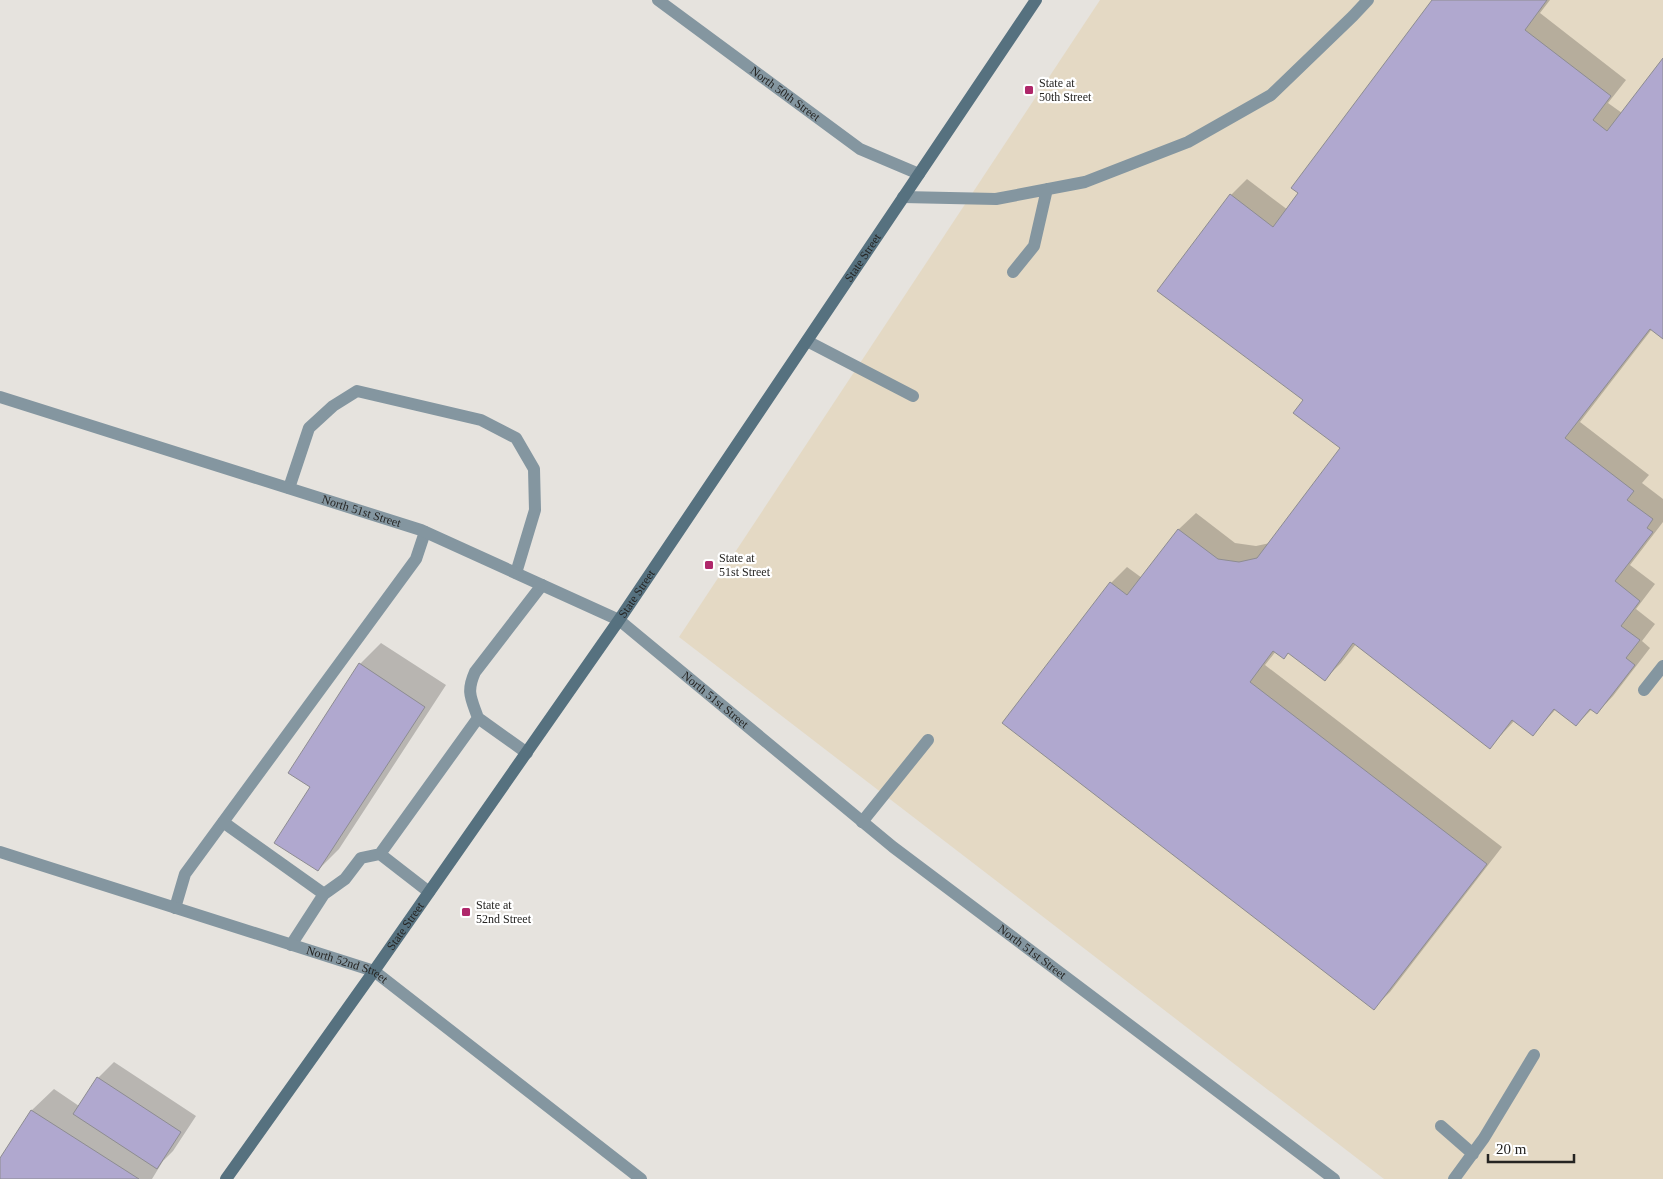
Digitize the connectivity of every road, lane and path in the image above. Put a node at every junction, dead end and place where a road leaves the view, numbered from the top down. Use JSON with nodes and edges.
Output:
{"nodes":[{"id":1,"x":658,"y":0,"type":"edge"},
{"id":2,"x":1036,"y":0,"type":"edge"},
{"id":3,"x":1368,"y":0,"type":"edge"},
{"id":4,"x":919,"y":174,"type":"junction"},
{"id":5,"x":1047,"y":189,"type":"junction"},
{"id":6,"x":903,"y":197,"type":"junction"},
{"id":7,"x":1013,"y":272,"type":"dead end"},
{"id":8,"x":807,"y":341,"type":"junction"},
{"id":9,"x":913,"y":396,"type":"dead end"},
{"id":10,"x":0,"y":397,"type":"edge"},
{"id":11,"x":290,"y":488,"type":"junction"},
{"id":12,"x":425,"y":532,"type":"junction"},
{"id":13,"x":516,"y":573,"type":"junction"},
{"id":14,"x":542,"y":585,"type":"junction"},
{"id":15,"x":620,"y":620,"type":"junction"},
{"id":16,"x":1663,"y":666,"type":"edge"},
{"id":17,"x":1644,"y":690,"type":"dead end"},
{"id":18,"x":478,"y":718,"type":"junction"},
{"id":19,"x":928,"y":740,"type":"dead end"},
{"id":20,"x":527,"y":753,"type":"junction"},
{"id":21,"x":223,"y":822,"type":"junction"},
{"id":22,"x":862,"y":822,"type":"junction"},
{"id":23,"x":0,"y":852,"type":"edge"},
{"id":24,"x":380,"y":854,"type":"junction"},
{"id":25,"x":429,"y":892,"type":"junction"},
{"id":26,"x":324,"y":894,"type":"junction"},
{"id":27,"x":175,"y":908,"type":"junction"},
{"id":28,"x":291,"y":945,"type":"junction"},
{"id":29,"x":374,"y":972,"type":"junction"},
{"id":30,"x":1534,"y":1055,"type":"dead end"},
{"id":31,"x":1441,"y":1126,"type":"dead end"},
{"id":32,"x":1473,"y":1154,"type":"junction"},
{"id":33,"x":226,"y":1179,"type":"edge"},
{"id":34,"x":641,"y":1179,"type":"edge"},
{"id":35,"x":1334,"y":1179,"type":"edge"},
{"id":36,"x":1454,"y":1179,"type":"edge"}],
"edges":[{"from":1,"to":4,"type":"street","name":"North 50th Street"},
{"from":2,"to":4,"type":"main road","name":"State Street"},
{"from":3,"to":5,"type":"street"},
{"from":4,"to":6,"type":"main road","name":"State Street"},
{"from":5,"to":6,"type":"street"},
{"from":5,"to":7,"type":"street"},
{"from":6,"to":8,"type":"main road","name":"State Street"},
{"from":8,"to":9,"type":"street"},
{"from":8,"to":15,"type":"main road","name":"State Street"},
{"from":10,"to":11,"type":"street","name":"North 51st Street"},
{"from":11,"to":12,"type":"street","name":"North 51st Street"},
{"from":11,"to":13,"type":"street"},
{"from":12,"to":13,"type":"street","name":"North 51st Street"},
{"from":12,"to":21,"type":"street"},
{"from":13,"to":14,"type":"street","name":"North 51st Street"},
{"from":14,"to":15,"type":"street","name":"North 51st Street"},
{"from":14,"to":18,"type":"street"},
{"from":15,"to":20,"type":"main road","name":"State Street"},
{"from":15,"to":22,"type":"street","name":"North 51st Street"},
{"from":16,"to":17,"type":"street"},
{"from":18,"to":20,"type":"street"},
{"from":18,"to":24,"type":"street"},
{"from":19,"to":22,"type":"street"},
{"from":20,"to":25,"type":"main road","name":"State Street"},
{"from":21,"to":26,"type":"street"},
{"from":21,"to":27,"type":"street"},
{"from":22,"to":35,"type":"street","name":"North 51st Street"},
{"from":23,"to":27,"type":"street","name":"North 52nd Street"},
{"from":24,"to":25,"type":"street"},
{"from":24,"to":26,"type":"street"},
{"from":25,"to":29,"type":"main road","name":"State Street"},
{"from":26,"to":28,"type":"street"},
{"from":27,"to":28,"type":"street","name":"North 52nd Street"},
{"from":28,"to":29,"type":"street","name":"North 52nd Street"},
{"from":29,"to":33,"type":"main road","name":"State Street"},
{"from":29,"to":34,"type":"street","name":"North 52nd Street"},
{"from":30,"to":32,"type":"street"},
{"from":31,"to":32,"type":"street"},
{"from":32,"to":36,"type":"street"}]}
